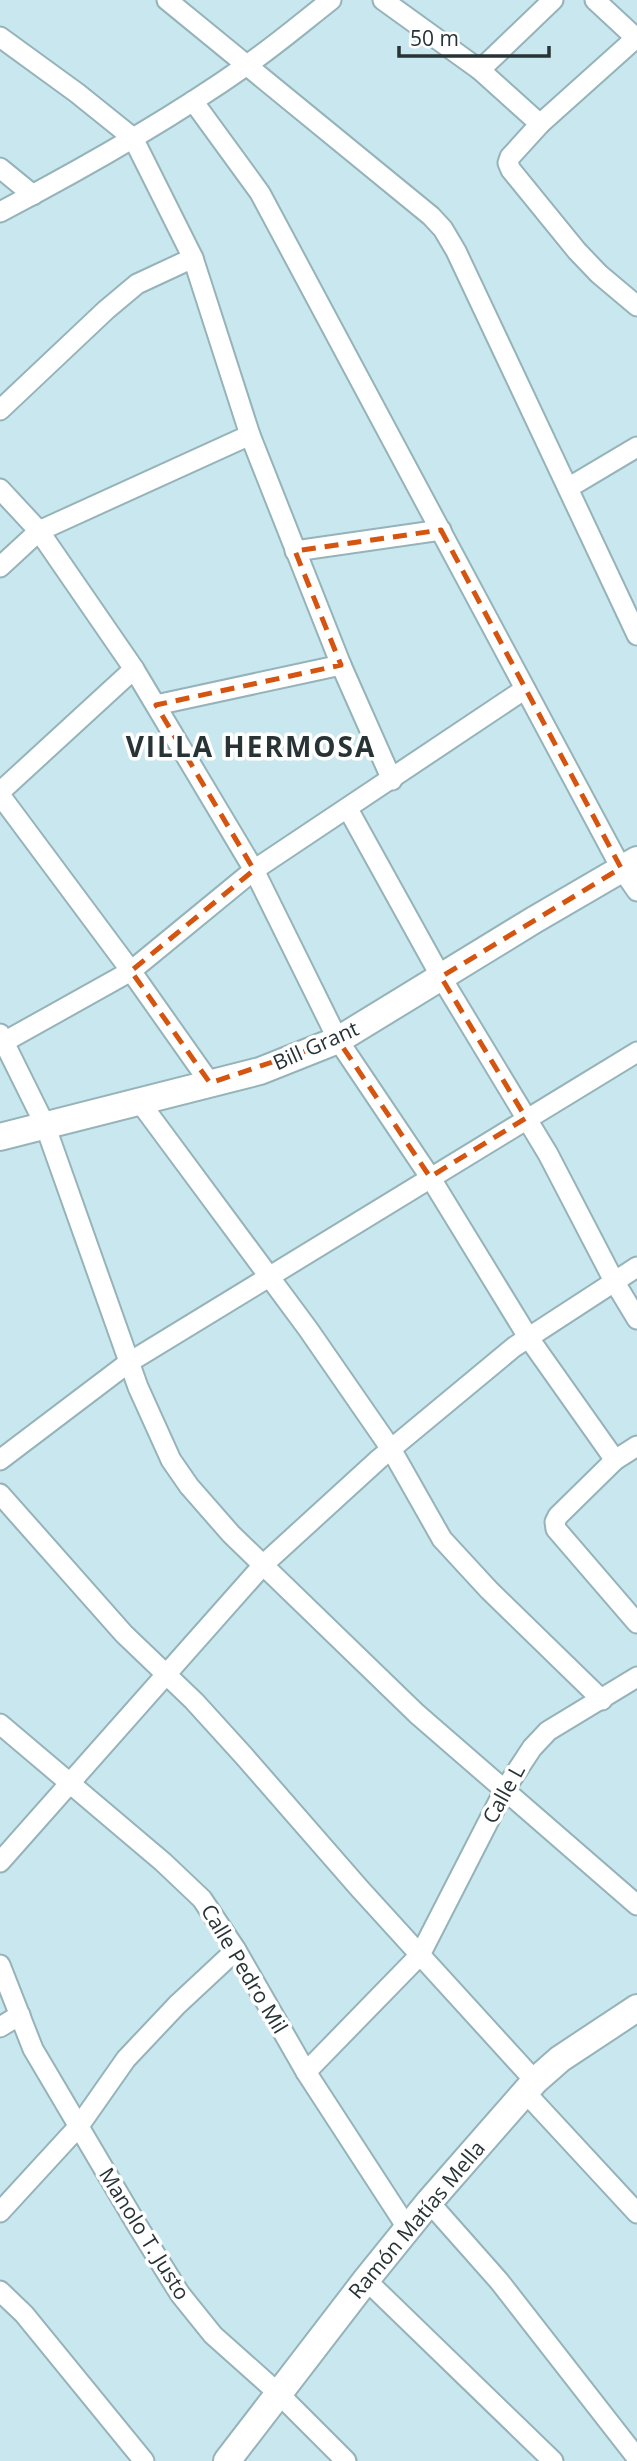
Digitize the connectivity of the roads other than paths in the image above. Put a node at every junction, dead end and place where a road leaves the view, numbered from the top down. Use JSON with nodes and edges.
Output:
{"nodes":[{"id":1,"x":167,"y":0,"type":"edge"},
{"id":2,"x":331,"y":0,"type":"edge"},
{"id":3,"x":553,"y":0,"type":"edge"},
{"id":4,"x":595,"y":0,"type":"edge"},
{"id":5,"x":391,"y":2,"type":"edge"},
{"id":6,"x":0,"y":37,"type":"edge"},
{"id":7,"x":637,"y":38,"type":"edge"},
{"id":8,"x":247,"y":65,"type":"junction"},
{"id":9,"x":480,"y":71,"type":"junction"},
{"id":10,"x":193,"y":100,"type":"junction"},
{"id":11,"x":540,"y":124,"type":"junction"},
{"id":12,"x":133,"y":138,"type":"junction"},
{"id":13,"x":0,"y":168,"type":"edge"},
{"id":14,"x":33,"y":195,"type":"junction"},
{"id":15,"x":0,"y":212,"type":"edge"},
{"id":16,"x":193,"y":258,"type":"junction"},
{"id":17,"x":637,"y":306,"type":"edge"},
{"id":18,"x":1,"y":410,"type":"edge"},
{"id":19,"x":250,"y":435,"type":"junction"},
{"id":20,"x":637,"y":447,"type":"edge"},
{"id":21,"x":568,"y":488,"type":"junction"},
{"id":22,"x":0,"y":489,"type":"edge"},
{"id":23,"x":441,"y":530,"type":"junction"},
{"id":24,"x":39,"y":531,"type":"junction"},
{"id":25,"x":295,"y":551,"type":"junction"},
{"id":26,"x":0,"y":567,"type":"edge"},
{"id":27,"x":637,"y":635,"type":"edge"},
{"id":28,"x":341,"y":665,"type":"junction"},
{"id":29,"x":134,"y":669,"type":"junction"},
{"id":30,"x":525,"y":689,"type":"junction"},
{"id":31,"x":156,"y":705,"type":"junction"},
{"id":32,"x":392,"y":780,"type":"junction"},
{"id":33,"x":0,"y":793,"type":"edge"},
{"id":34,"x":348,"y":809,"type":"junction"},
{"id":35,"x":629,"y":864,"type":"edge"},
{"id":36,"x":254,"y":870,"type":"junction"},
{"id":37,"x":637,"y":891,"type":"edge"},
{"id":38,"x":131,"y":971,"type":"junction"},
{"id":39,"x":441,"y":977,"type":"junction"},
{"id":40,"x":2,"y":1038,"type":"edge"},
{"id":41,"x":338,"y":1040,"type":"junction"},
{"id":42,"x":637,"y":1052,"type":"edge"},
{"id":43,"x":210,"y":1083,"type":"junction"},
{"id":44,"x":138,"y":1101,"type":"junction"},
{"id":45,"x":526,"y":1118,"type":"junction"},
{"id":46,"x":46,"y":1125,"type":"junction"},
{"id":47,"x":0,"y":1137,"type":"edge"},
{"id":48,"x":430,"y":1177,"type":"junction"},
{"id":49,"x":637,"y":1267,"type":"edge"},
{"id":50,"x":269,"y":1276,"type":"junction"},
{"id":51,"x":614,"y":1281,"type":"junction"},
{"id":52,"x":637,"y":1319,"type":"edge"},
{"id":53,"x":528,"y":1337,"type":"junction"},
{"id":54,"x":128,"y":1363,"type":"junction"},
{"id":55,"x":637,"y":1446,"type":"edge"},
{"id":56,"x":391,"y":1449,"type":"junction"},
{"id":57,"x":0,"y":1460,"type":"edge"},
{"id":58,"x":615,"y":1460,"type":"junction"},
{"id":59,"x":0,"y":1494,"type":"edge"},
{"id":60,"x":264,"y":1564,"type":"junction"},
{"id":61,"x":637,"y":1623,"type":"edge"},
{"id":62,"x":166,"y":1674,"type":"junction"},
{"id":63,"x":637,"y":1677,"type":"edge"},
{"id":64,"x":602,"y":1700,"type":"junction"},
{"id":65,"x":0,"y":1724,"type":"edge"},
{"id":66,"x":70,"y":1783,"type":"junction"},
{"id":67,"x":505,"y":1789,"type":"junction"},
{"id":68,"x":0,"y":1862,"type":"edge"},
{"id":69,"x":637,"y":1905,"type":"edge"},
{"id":70,"x":236,"y":1950,"type":"junction"},
{"id":71,"x":420,"y":1955,"type":"junction"},
{"id":72,"x":0,"y":1965,"type":"edge"},
{"id":73,"x":637,"y":2008,"type":"edge"},
{"id":74,"x":20,"y":2015,"type":"junction"},
{"id":75,"x":0,"y":2027,"type":"edge"},
{"id":76,"x":306,"y":2072,"type":"junction"},
{"id":77,"x":530,"y":2087,"type":"junction"},
{"id":78,"x":79,"y":2126,"type":"junction"},
{"id":79,"x":429,"y":2202,"type":"junction"},
{"id":80,"x":0,"y":2212,"type":"edge"},
{"id":81,"x":637,"y":2213,"type":"edge"},
{"id":82,"x":408,"y":2229,"type":"junction"},
{"id":83,"x":366,"y":2280,"type":"junction"},
{"id":84,"x":0,"y":2291,"type":"edge"},
{"id":85,"x":278,"y":2393,"type":"junction"},
{"id":86,"x":637,"y":2458,"type":"edge"},
{"id":87,"x":144,"y":2461,"type":"edge"},
{"id":88,"x":227,"y":2461,"type":"edge"},
{"id":89,"x":346,"y":2461,"type":"edge"},
{"id":90,"x":553,"y":2461,"type":"edge"}],
"edges":[{"from":1,"to":8,"type":"street"},
{"from":2,"to":8,"type":"street"},
{"from":3,"to":9,"type":"street"},
{"from":4,"to":7,"type":"street"},
{"from":5,"to":9,"type":"street"},
{"from":6,"to":12,"type":"street"},
{"from":7,"to":11,"type":"street"},
{"from":8,"to":10,"type":"street"},
{"from":8,"to":21,"type":"street"},
{"from":9,"to":11,"type":"street"},
{"from":10,"to":12,"type":"street"},
{"from":10,"to":23,"type":"street"},
{"from":11,"to":17,"type":"street"},
{"from":12,"to":14,"type":"street"},
{"from":12,"to":16,"type":"street"},
{"from":13,"to":14,"type":"street"},
{"from":14,"to":15,"type":"street"},
{"from":16,"to":18,"type":"street"},
{"from":16,"to":19,"type":"street"},
{"from":19,"to":24,"type":"street"},
{"from":19,"to":25,"type":"street"},
{"from":20,"to":21,"type":"street"},
{"from":21,"to":27,"type":"street"},
{"from":22,"to":24,"type":"street"},
{"from":23,"to":25,"type":"street"},
{"from":23,"to":30,"type":"street"},
{"from":24,"to":26,"type":"street"},
{"from":24,"to":29,"type":"street"},
{"from":25,"to":28,"type":"street"},
{"from":28,"to":31,"type":"street"},
{"from":28,"to":32,"type":"street"},
{"from":29,"to":31,"type":"street"},
{"from":29,"to":33,"type":"street"},
{"from":30,"to":32,"type":"street"},
{"from":30,"to":35,"type":"street"},
{"from":31,"to":36,"type":"street"},
{"from":32,"to":34,"type":"street"},
{"from":33,"to":38,"type":"street"},
{"from":34,"to":36,"type":"street"},
{"from":34,"to":39,"type":"street"},
{"from":35,"to":37,"type":"street"},
{"from":35,"to":39,"type":"street","name":"Bill Grant"},
{"from":36,"to":38,"type":"street"},
{"from":36,"to":41,"type":"street"},
{"from":38,"to":40,"type":"street"},
{"from":38,"to":43,"type":"street"},
{"from":39,"to":41,"type":"street","name":"Bill Grant"},
{"from":39,"to":45,"type":"street"},
{"from":40,"to":46,"type":"street"},
{"from":41,"to":43,"type":"street","name":"Bill Grant"},
{"from":41,"to":48,"type":"street"},
{"from":42,"to":45,"type":"street"},
{"from":43,"to":44,"type":"street","name":"Bill Grant"},
{"from":44,"to":46,"type":"street","name":"Bill Grant"},
{"from":44,"to":50,"type":"street"},
{"from":45,"to":48,"type":"street"},
{"from":45,"to":51,"type":"street"},
{"from":46,"to":47,"type":"street","name":"Bill Grant"},
{"from":46,"to":54,"type":"street"},
{"from":48,"to":50,"type":"street"},
{"from":48,"to":53,"type":"street"},
{"from":49,"to":51,"type":"street"},
{"from":50,"to":54,"type":"street"},
{"from":50,"to":56,"type":"street"},
{"from":51,"to":52,"type":"street"},
{"from":51,"to":53,"type":"street"},
{"from":53,"to":56,"type":"street"},
{"from":53,"to":58,"type":"street"},
{"from":54,"to":57,"type":"street"},
{"from":54,"to":60,"type":"street"},
{"from":55,"to":58,"type":"street"},
{"from":56,"to":60,"type":"street"},
{"from":56,"to":64,"type":"street"},
{"from":58,"to":61,"type":"street"},
{"from":59,"to":62,"type":"street"},
{"from":60,"to":62,"type":"street"},
{"from":60,"to":67,"type":"street"},
{"from":62,"to":66,"type":"street"},
{"from":62,"to":71,"type":"street"},
{"from":63,"to":64,"type":"street","name":"Calle L"},
{"from":64,"to":67,"type":"street","name":"Calle L"},
{"from":65,"to":66,"type":"street","name":"Calle Pedro Mil"},
{"from":66,"to":68,"type":"street"},
{"from":66,"to":70,"type":"street","name":"Calle Pedro Mil"},
{"from":67,"to":69,"type":"street"},
{"from":67,"to":71,"type":"street","name":"Calle L"},
{"from":70,"to":76,"type":"street","name":"Calle Pedro Mil"},
{"from":70,"to":78,"type":"street"},
{"from":71,"to":76,"type":"street","name":"Calle L"},
{"from":71,"to":77,"type":"street"},
{"from":72,"to":74,"type":"street","name":"Manolo T. Justo"},
{"from":73,"to":77,"type":"street","name":"Ramón Matías Mella"},
{"from":74,"to":75,"type":"street"},
{"from":74,"to":78,"type":"street","name":"Manolo T. Justo"},
{"from":76,"to":82,"type":"street","name":"Calle Pedro Mil"},
{"from":77,"to":79,"type":"street","name":"Ramón Matías Mella"},
{"from":77,"to":81,"type":"street"},
{"from":78,"to":80,"type":"street"},
{"from":78,"to":85,"type":"street","name":"Manolo T. Justo"},
{"from":79,"to":82,"type":"street","name":"Ramón Matías Mella"},
{"from":79,"to":86,"type":"street"},
{"from":82,"to":83,"type":"street","name":"Ramón Matías Mella"},
{"from":83,"to":85,"type":"street","name":"Ramón Matías Mella"},
{"from":83,"to":90,"type":"street"},
{"from":84,"to":87,"type":"street"},
{"from":85,"to":88,"type":"street","name":"Ramón Matías Mella"},
{"from":85,"to":89,"type":"street","name":"Manolo T. Justo"}]}
